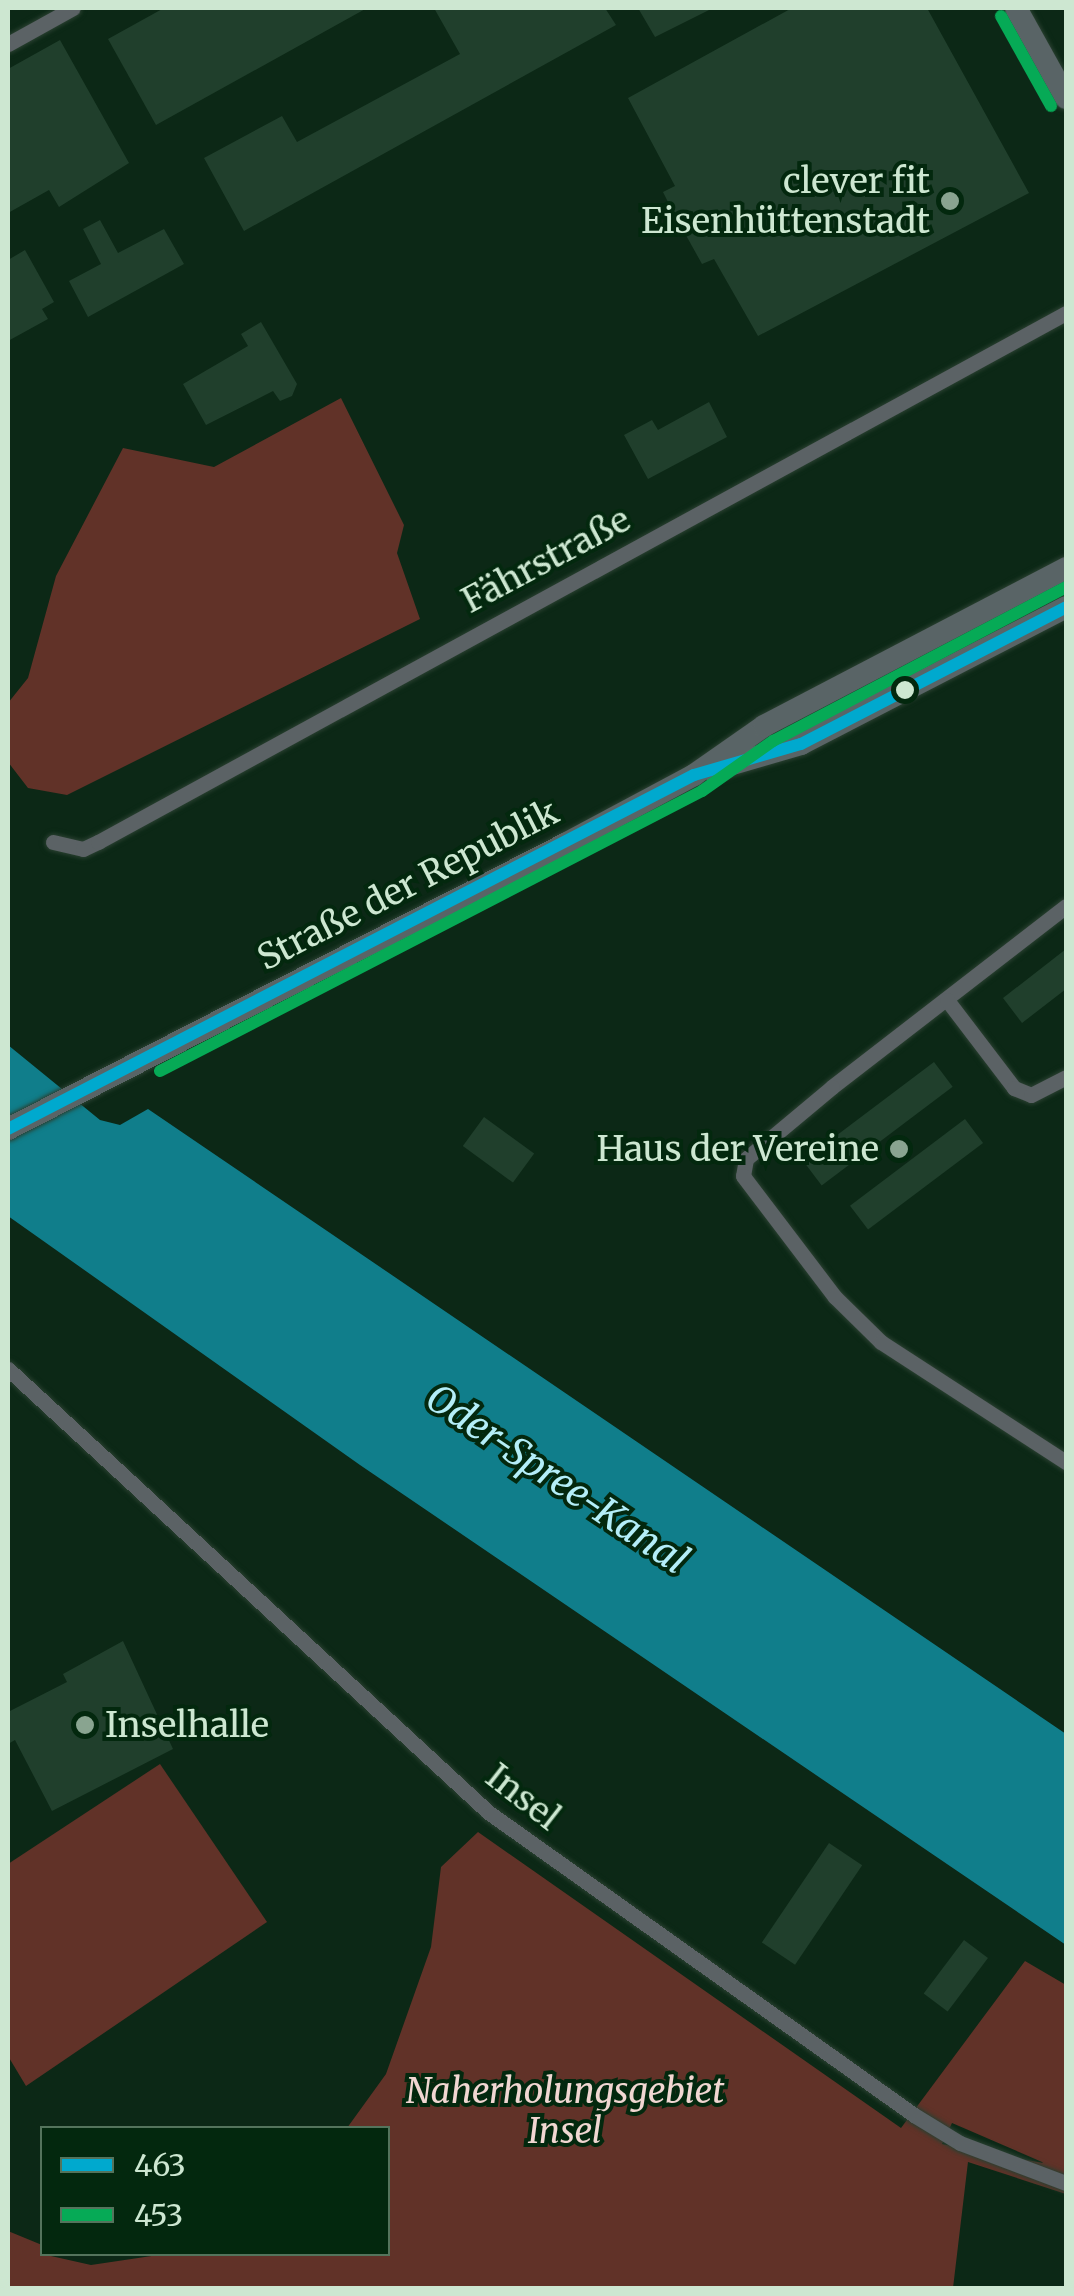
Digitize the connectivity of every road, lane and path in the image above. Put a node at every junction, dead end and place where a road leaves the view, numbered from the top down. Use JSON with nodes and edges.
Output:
{"nodes":[{"id":1,"x":74,"y":8,"type":"edge"},
{"id":2,"x":1016,"y":8,"type":"edge"},
{"id":3,"x":8,"y":44,"type":"edge"},
{"id":4,"x":1066,"y":98,"type":"edge"},
{"id":5,"x":1066,"y":313,"type":"edge"},
{"id":6,"x":1066,"y":568,"type":"edge"},
{"id":7,"x":1066,"y":607,"type":"edge"},
{"id":8,"x":694,"y":775,"type":"junction"},
{"id":9,"x":53,"y":842,"type":"dead end"},
{"id":10,"x":1066,"y":906,"type":"edge"},
{"id":11,"x":947,"y":1000,"type":"junction"},
{"id":12,"x":1066,"y":1077,"type":"edge"},
{"id":13,"x":8,"y":1129,"type":"edge"},
{"id":14,"x":8,"y":1369,"type":"edge"},
{"id":15,"x":1066,"y":1462,"type":"edge"},
{"id":16,"x":1066,"y":2182,"type":"edge"}],
"edges":[{"from":1,"to":3,"type":"street"},
{"from":2,"to":4,"type":"main road"},
{"from":5,"to":9,"type":"street","name":"Fährstraße"},
{"from":6,"to":8,"type":"main road","name":"Straße der Republik"},
{"from":7,"to":8,"type":"main road","name":"Straße der Republik"},
{"from":8,"to":13,"type":"main road","name":"Straße der Republik"},
{"from":10,"to":11,"type":"street"},
{"from":11,"to":12,"type":"street"},
{"from":11,"to":15,"type":"street"},
{"from":14,"to":16,"type":"street","name":"Insel"}]}
